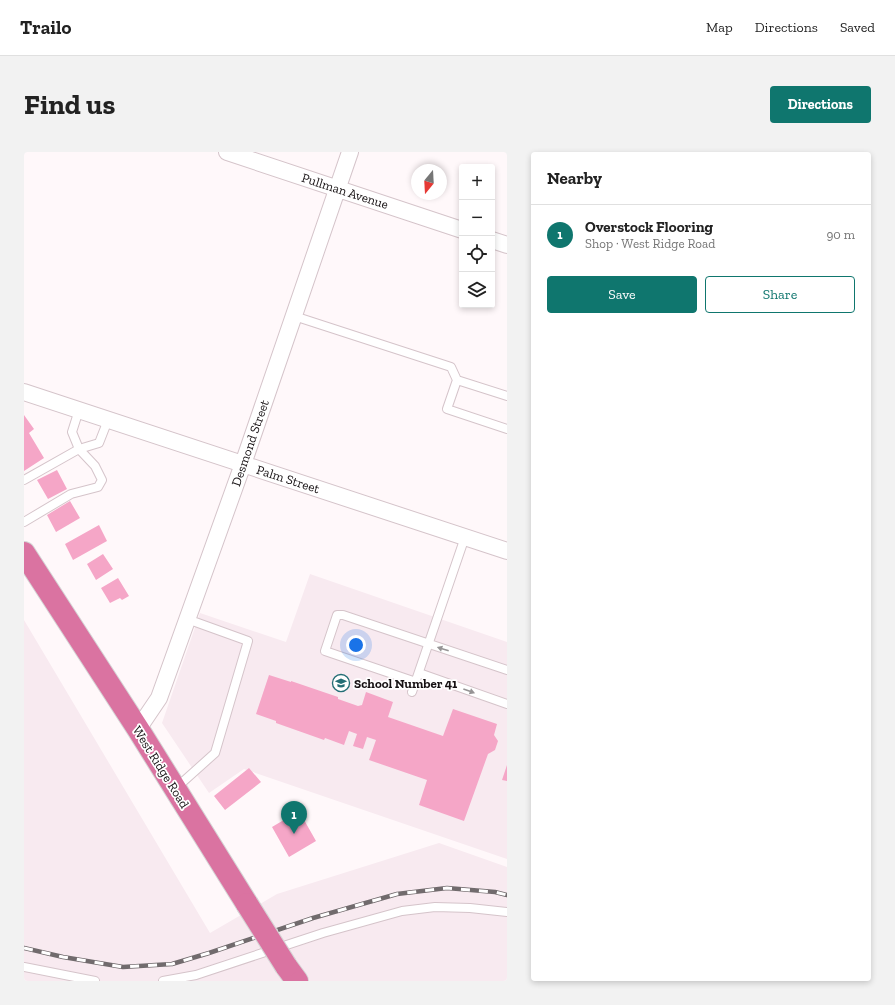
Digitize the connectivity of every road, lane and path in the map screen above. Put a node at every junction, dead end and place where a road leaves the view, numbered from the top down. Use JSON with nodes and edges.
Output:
{"nodes":[{"id":1,"x":227,"y":152,"type":"edge"},
{"id":2,"x":350,"y":152,"type":"edge"},
{"id":3,"x":337,"y":189,"type":"junction"},
{"id":4,"x":459,"y":229,"type":"edge"},
{"id":5,"x":495,"y":241,"type":"edge"},
{"id":6,"x":507,"y":245,"type":"edge"},
{"id":7,"x":294,"y":316,"type":"junction"},
{"id":8,"x":457,"y":380,"type":"junction"},
{"id":9,"x":24,"y":392,"type":"edge"},
{"id":10,"x":507,"y":396,"type":"edge"},
{"id":11,"x":79,"y":410,"type":"junction"},
{"id":12,"x":108,"y":420,"type":"junction"},
{"id":13,"x":507,"y":429,"type":"edge"},
{"id":14,"x":79,"y":449,"type":"junction"},
{"id":15,"x":243,"y":464,"type":"junction"},
{"id":16,"x":24,"y":480,"type":"edge"},
{"id":17,"x":24,"y":522,"type":"edge"},
{"id":18,"x":464,"y":537,"type":"junction"},
{"id":19,"x":507,"y":551,"type":"edge"},
{"id":20,"x":24,"y":553,"type":"edge"},
{"id":21,"x":187,"y":619,"type":"junction"},
{"id":22,"x":428,"y":644,"type":"junction"},
{"id":23,"x":507,"y":670,"type":"edge"},
{"id":24,"x":419,"y":673,"type":"junction"},
{"id":25,"x":416,"y":682,"type":"junction"},
{"id":26,"x":412,"y":692,"type":"dead end"},
{"id":27,"x":507,"y":704,"type":"edge"},
{"id":28,"x":138,"y":730,"type":"junction"},
{"id":29,"x":175,"y":789,"type":"junction"},
{"id":30,"x":507,"y":912,"type":"edge"},
{"id":31,"x":24,"y":967,"type":"edge"},
{"id":32,"x":292,"y":974,"type":"edge"},
{"id":33,"x":95,"y":981,"type":"edge"},
{"id":34,"x":163,"y":981,"type":"edge"}],
"edges":[{"from":1,"to":3,"type":"street","name":"Pullman Avenue"},
{"from":2,"to":3,"type":"street","name":"Desmond Street"},
{"from":3,"to":4,"type":"street","name":"Pullman Avenue"},
{"from":3,"to":7,"type":"street","name":"Desmond Street"},
{"from":5,"to":6,"type":"street"},
{"from":7,"to":8,"type":"lane"},
{"from":7,"to":15,"type":"street","name":"Desmond Street"},
{"from":8,"to":10,"type":"lane"},
{"from":8,"to":13,"type":"lane"},
{"from":9,"to":11,"type":"street","name":"Palm Street"},
{"from":11,"to":12,"type":"street","name":"Palm Street"},
{"from":11,"to":14,"type":"lane"},
{"from":12,"to":14,"type":"lane"},
{"from":12,"to":15,"type":"street","name":"Palm Street"},
{"from":14,"to":16,"type":"lane"},
{"from":14,"to":17,"type":"lane"},
{"from":15,"to":18,"type":"street","name":"Palm Street"},
{"from":15,"to":21,"type":"street","name":"Desmond Street"},
{"from":18,"to":19,"type":"street","name":"Palm Street"},
{"from":18,"to":22,"type":"lane"},
{"from":20,"to":28,"type":"highway","name":"West Ridge Road"},
{"from":21,"to":28,"type":"street","name":"Desmond Street"},
{"from":21,"to":29,"type":"lane"},
{"from":23,"to":22,"type":"lane","one_way":true},
{"from":22,"to":24,"type":"lane"},
{"from":22,"to":25,"type":"lane"},
{"from":24,"to":25,"type":"lane"},
{"from":24,"to":27,"type":"lane","one_way":true},
{"from":25,"to":26,"type":"lane"},
{"from":28,"to":29,"type":"highway","name":"West Ridge Road"},
{"from":29,"to":32,"type":"highway","name":"West Ridge Road","bridge":true},
{"from":30,"to":34,"type":"lane"},
{"from":31,"to":33,"type":"lane"}]}
